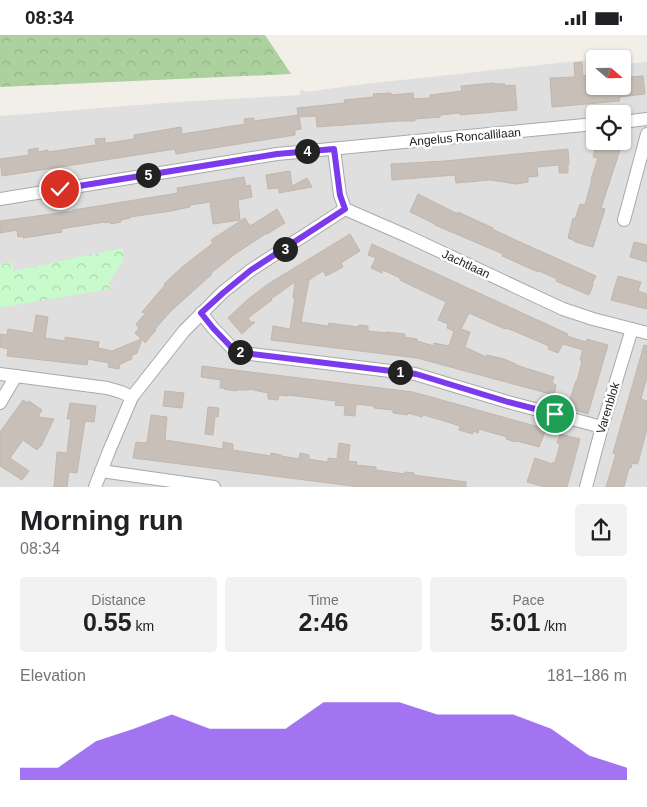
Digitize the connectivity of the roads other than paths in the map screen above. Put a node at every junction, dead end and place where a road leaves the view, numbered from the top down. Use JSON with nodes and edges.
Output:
{"nodes":[{"id":1,"x":647,"y":119,"type":"edge"},
{"id":2,"x":631,"y":121,"type":"edge"},
{"id":3,"x":586,"y":125,"type":"edge"},
{"id":4,"x":647,"y":134,"type":"edge"},
{"id":5,"x":334,"y":149,"type":"junction"},
{"id":6,"x":0,"y":199,"type":"edge"},
{"id":7,"x":345,"y":209,"type":"junction"},
{"id":8,"x":624,"y":220,"type":"dead end"},
{"id":9,"x":201,"y":313,"type":"junction"},
{"id":10,"x":632,"y":329,"type":"junction"},
{"id":11,"x":647,"y":333,"type":"edge"},
{"id":12,"x":0,"y":374,"type":"edge"},
{"id":13,"x":16,"y":376,"type":"junction"},
{"id":14,"x":132,"y":397,"type":"junction"},
{"id":15,"x":0,"y":403,"type":"edge"},
{"id":16,"x":602,"y":427,"type":"junction"},
{"id":17,"x":101,"y":471,"type":"junction"},
{"id":18,"x":95,"y":487,"type":"edge"},
{"id":19,"x":214,"y":487,"type":"edge"},
{"id":20,"x":586,"y":487,"type":"edge"}],
"edges":[{"from":1,"to":2,"type":"street"},
{"from":3,"to":5,"type":"street","name":"Angelus Roncallilaan"},
{"from":4,"to":8,"type":"street"},
{"from":5,"to":6,"type":"street","name":"Angelus Roncallilaan"},
{"from":5,"to":7,"type":"street"},
{"from":7,"to":9,"type":"street"},
{"from":7,"to":10,"type":"street","name":"Jachtlaan"},
{"from":9,"to":14,"type":"street"},
{"from":9,"to":16,"type":"street"},
{"from":10,"to":11,"type":"street","name":"Jachtlaan"},
{"from":10,"to":16,"type":"street","name":"Varenblok"},
{"from":12,"to":13,"type":"street"},
{"from":13,"to":14,"type":"street"},
{"from":13,"to":15,"type":"street"},
{"from":14,"to":17,"type":"street"},
{"from":16,"to":20,"type":"street","name":"Varenblok"},
{"from":17,"to":18,"type":"street"},
{"from":17,"to":19,"type":"street"}]}
